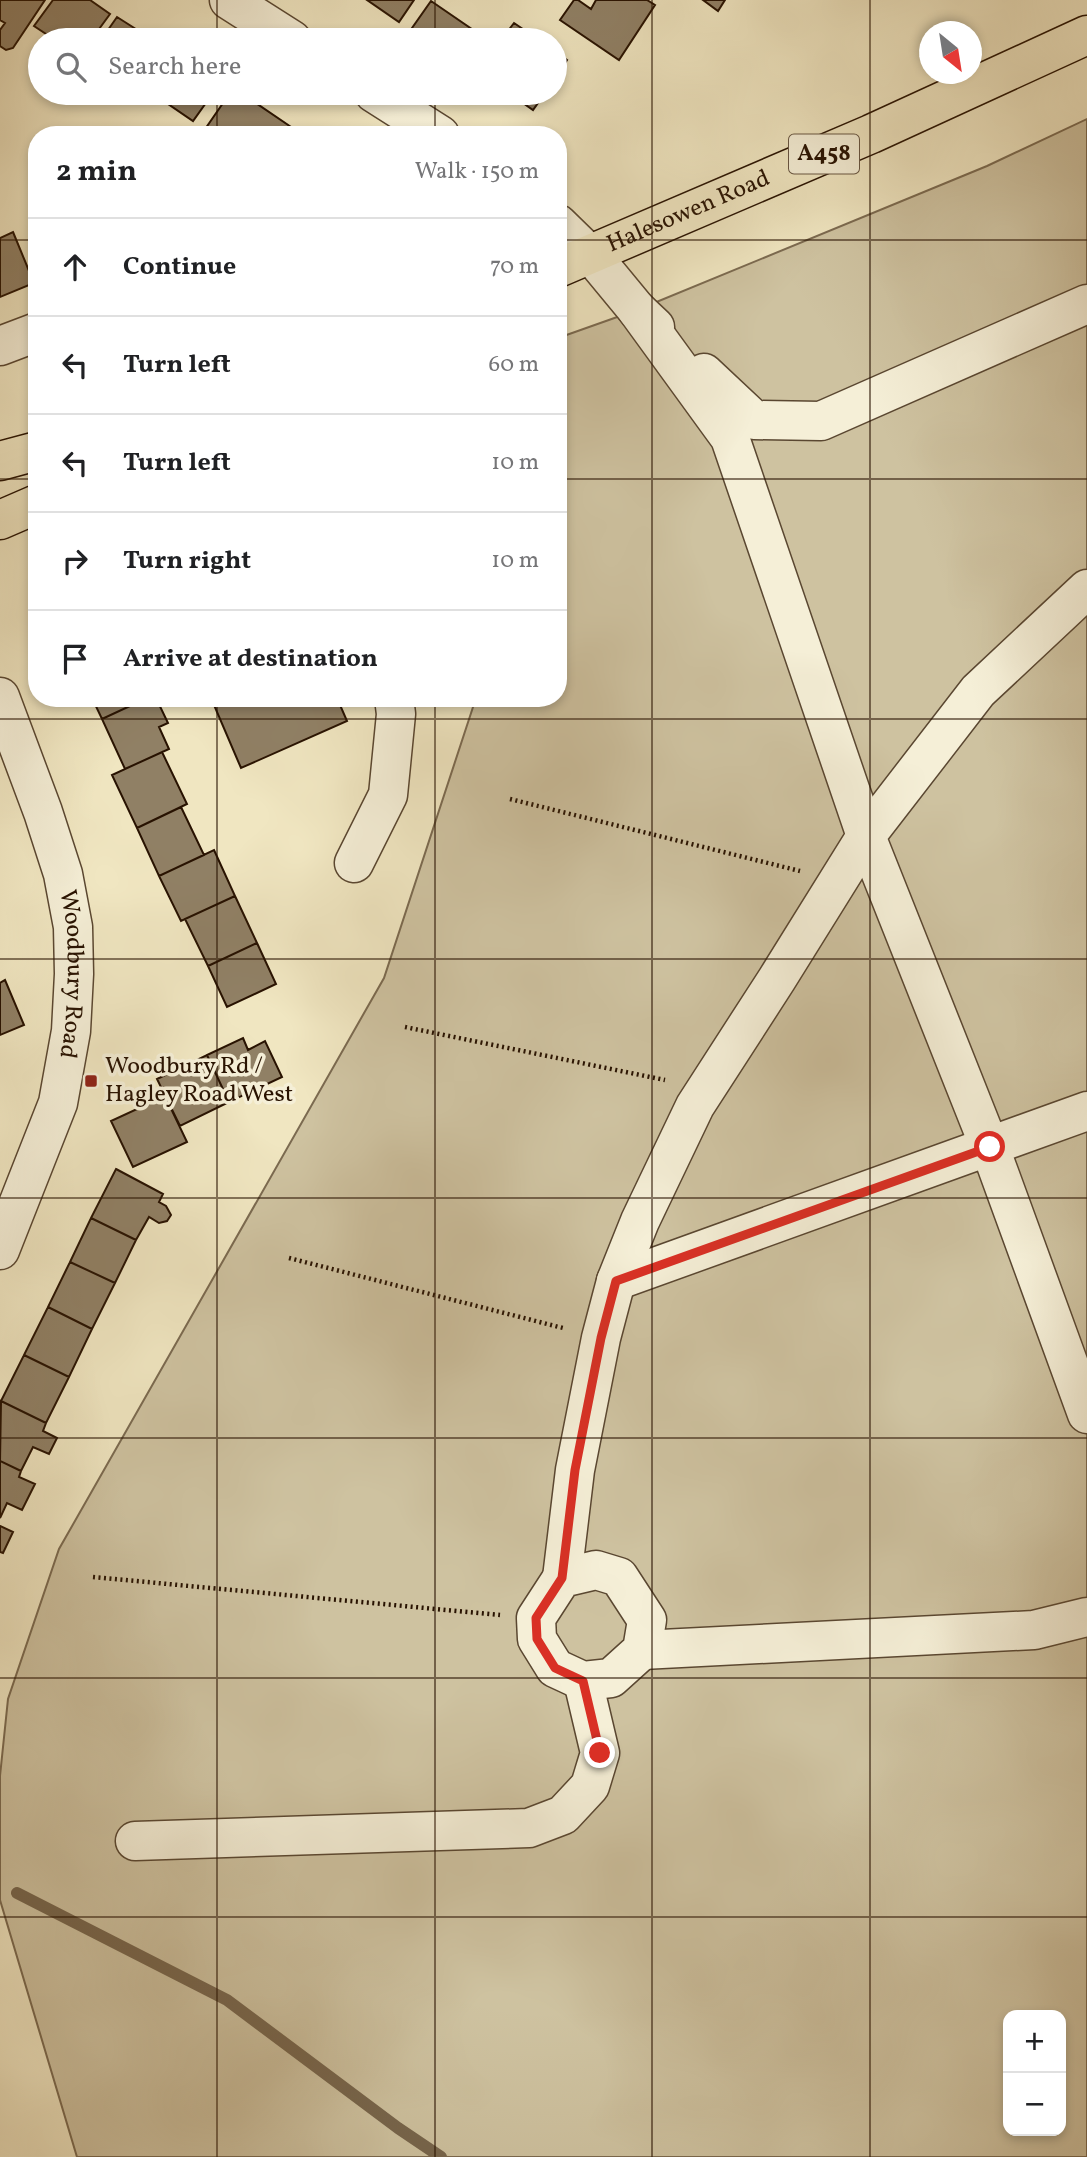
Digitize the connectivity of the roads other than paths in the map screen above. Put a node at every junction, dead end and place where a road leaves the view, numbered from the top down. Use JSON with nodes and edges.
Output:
{"nodes":[{"id":1,"x":229,"y":0,"type":"edge"},
{"id":2,"x":273,"y":28,"type":"edge"},
{"id":3,"x":1087,"y":35,"type":"edge"},
{"id":4,"x":393,"y":105,"type":"edge"},
{"id":5,"x":426,"y":126,"type":"edge"},
{"id":6,"x":574,"y":261,"type":"edge"},
{"id":7,"x":1087,"y":304,"type":"edge"},
{"id":8,"x":637,"y":310,"type":"junction"},
{"id":9,"x":1046,"y":322,"type":"junction"},
{"id":10,"x":28,"y":335,"type":"edge"},
{"id":11,"x":1087,"y":335,"type":"edge"},
{"id":12,"x":0,"y":346,"type":"edge"},
{"id":13,"x":28,"y":453,"type":"edge"},
{"id":14,"x":0,"y":461,"type":"edge"},
{"id":15,"x":28,"y":508,"type":"edge"},
{"id":16,"x":0,"y":520,"type":"edge"},
{"id":17,"x":1087,"y":589,"type":"edge"},
{"id":18,"x":0,"y":697,"type":"edge"},
{"id":19,"x":395,"y":707,"type":"edge"},
{"id":20,"x":866,"y":836,"type":"junction"},
{"id":21,"x":354,"y":863,"type":"dead end"},
{"id":22,"x":1087,"y":1111,"type":"edge"},
{"id":23,"x":990,"y":1147,"type":"junction"},
{"id":24,"x":0,"y":1250,"type":"edge"},
{"id":25,"x":616,"y":1281,"type":"junction"},
{"id":26,"x":1087,"y":1414,"type":"edge"},
{"id":27,"x":562,"y":1578,"type":"junction"},
{"id":28,"x":1087,"y":1617,"type":"edge"},
{"id":29,"x":642,"y":1650,"type":"junction"},
{"id":30,"x":583,"y":1681,"type":"junction"},
{"id":31,"x":135,"y":1841,"type":"dead end"}],
"edges":[{"from":1,"to":2,"type":"street"},
{"from":3,"to":6,"type":"highway","name":"Halesowen Road","number":"A458"},
{"from":4,"to":5,"type":"street"},
{"from":6,"to":8,"type":"street"},
{"from":7,"to":9,"type":"street"},
{"from":8,"to":9,"type":"street"},
{"from":8,"to":20,"type":"street"},
{"from":9,"to":11,"type":"street"},
{"from":10,"to":12,"type":"street"},
{"from":13,"to":14,"type":"highway"},
{"from":15,"to":16,"type":"highway"},
{"from":17,"to":20,"type":"street"},
{"from":18,"to":24,"type":"street","name":"Woodbury Road"},
{"from":19,"to":21,"type":"street"},
{"from":20,"to":23,"type":"street"},
{"from":20,"to":25,"type":"street"},
{"from":22,"to":23,"type":"street"},
{"from":23,"to":25,"type":"street"},
{"from":23,"to":26,"type":"street"},
{"from":25,"to":27,"type":"street"},
{"from":27,"to":29,"type":"street"},
{"from":27,"to":30,"type":"street"},
{"from":28,"to":29,"type":"street"},
{"from":29,"to":30,"type":"street"},
{"from":30,"to":31,"type":"street"}]}
